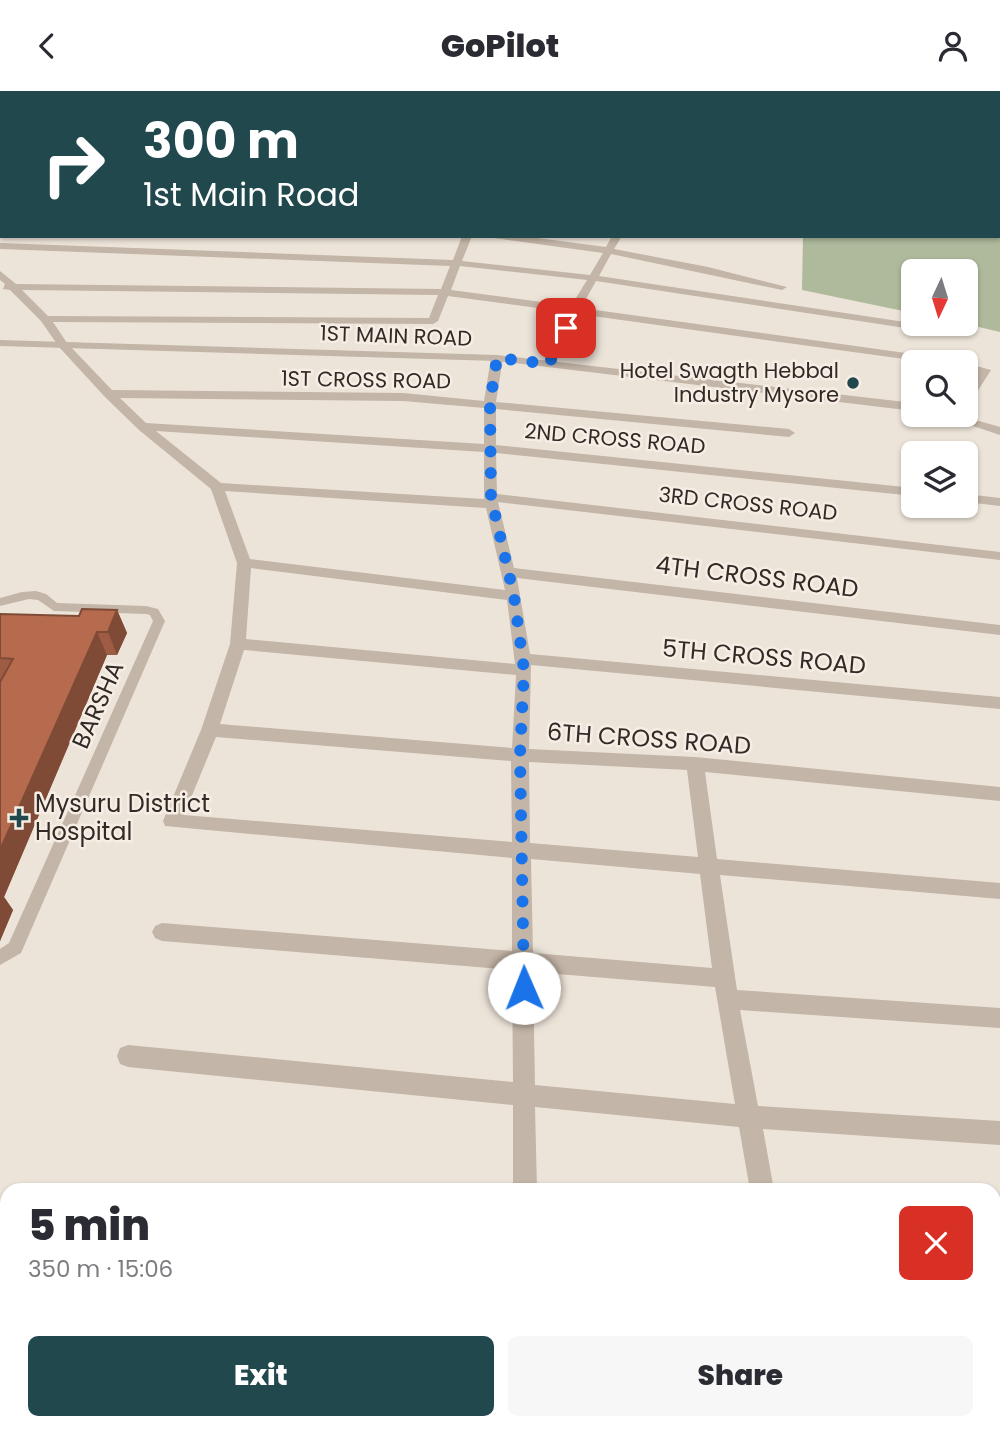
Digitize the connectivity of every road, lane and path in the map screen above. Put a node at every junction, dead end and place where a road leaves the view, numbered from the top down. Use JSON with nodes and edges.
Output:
{"nodes":[{"id":1,"x":64,"y":238,"type":"edge"},
{"id":2,"x":98,"y":238,"type":"edge"},
{"id":3,"x":466,"y":238,"type":"edge"},
{"id":4,"x":504,"y":238,"type":"edge"},
{"id":5,"x":616,"y":238,"type":"edge"},
{"id":6,"x":0,"y":246,"type":"edge"},
{"id":7,"x":57,"y":248,"type":"junction"},
{"id":8,"x":88,"y":249,"type":"junction"},
{"id":9,"x":611,"y":249,"type":"junction"},
{"id":10,"x":455,"y":263,"type":"junction"},
{"id":11,"x":0,"y":274,"type":"edge"},
{"id":12,"x":594,"y":278,"type":"junction"},
{"id":13,"x":6,"y":287,"type":"edge"},
{"id":14,"x":782,"y":287,"type":"dead end"},
{"id":15,"x":445,"y":292,"type":"junction"},
{"id":16,"x":575,"y":309,"type":"junction"},
{"id":17,"x":45,"y":319,"type":"junction"},
{"id":18,"x":901,"y":324,"type":"edge"},
{"id":19,"x":0,"y":343,"type":"edge"},
{"id":20,"x":63,"y":345,"type":"junction"},
{"id":21,"x":901,"y":355,"type":"edge"},
{"id":22,"x":497,"y":358,"type":"junction"},
{"id":23,"x":999,"y":362,"type":"edge"},
{"id":24,"x":549,"y":364,"type":"junction"},
{"id":25,"x":978,"y":369,"type":"edge"},
{"id":26,"x":985,"y":370,"type":"junction"},
{"id":27,"x":978,"y":381,"type":"edge"},
{"id":28,"x":109,"y":394,"type":"junction"},
{"id":29,"x":490,"y":403,"type":"junction"},
{"id":30,"x":901,"y":405,"type":"edge"},
{"id":31,"x":978,"y":424,"type":"edge"},
{"id":32,"x":143,"y":427,"type":"junction"},
{"id":33,"x":1000,"y":431,"type":"edge"},
{"id":34,"x":789,"y":433,"type":"dead end"},
{"id":35,"x":488,"y":449,"type":"junction"},
{"id":36,"x":217,"y":487,"type":"junction"},
{"id":37,"x":901,"y":491,"type":"edge"},
{"id":38,"x":978,"y":499,"type":"edge"},
{"id":39,"x":492,"y":500,"type":"junction"},
{"id":40,"x":1000,"y":502,"type":"edge"},
{"id":41,"x":1000,"y":556,"type":"edge"},
{"id":42,"x":244,"y":563,"type":"junction"},
{"id":43,"x":509,"y":572,"type":"junction"},
{"id":44,"x":514,"y":596,"type":"junction"},
{"id":45,"x":0,"y":602,"type":"edge"},
{"id":46,"x":1000,"y":630,"type":"edge"},
{"id":47,"x":238,"y":644,"type":"junction"},
{"id":48,"x":524,"y":665,"type":"junction"},
{"id":49,"x":1000,"y":703,"type":"edge"},
{"id":50,"x":211,"y":730,"type":"junction"},
{"id":51,"x":520,"y":755,"type":"junction"},
{"id":52,"x":695,"y":764,"type":"junction"},
{"id":53,"x":1000,"y":794,"type":"edge"},
{"id":54,"x":522,"y":850,"type":"junction"},
{"id":55,"x":711,"y":868,"type":"junction"},
{"id":56,"x":1000,"y":891,"type":"edge"},
{"id":57,"x":162,"y":932,"type":"dead end"},
{"id":58,"x":0,"y":958,"type":"edge"},
{"id":59,"x":523,"y":961,"type":"junction"},
{"id":60,"x":724,"y":978,"type":"junction"},
{"id":61,"x":730,"y":999,"type":"junction"},
{"id":62,"x":1000,"y":1018,"type":"edge"},
{"id":63,"x":128,"y":1056,"type":"dead end"},
{"id":64,"x":526,"y":1095,"type":"junction"},
{"id":65,"x":751,"y":1117,"type":"junction"},
{"id":66,"x":1000,"y":1133,"type":"edge"},
{"id":67,"x":525,"y":1183,"type":"edge"},
{"id":68,"x":761,"y":1183,"type":"edge"}],
"edges":[{"from":1,"to":7,"type":"street"},
{"from":2,"to":8,"type":"street"},
{"from":3,"to":10,"type":"street"},
{"from":4,"to":9,"type":"street"},
{"from":5,"to":9,"type":"street"},
{"from":6,"to":7,"type":"street"},
{"from":7,"to":8,"type":"street"},
{"from":8,"to":10,"type":"street"},
{"from":9,"to":12,"type":"street"},
{"from":9,"to":14,"type":"street"},
{"from":10,"to":12,"type":"street"},
{"from":10,"to":15,"type":"street"},
{"from":11,"to":13,"type":"street"},
{"from":12,"to":16,"type":"street"},
{"from":12,"to":18,"type":"street"},
{"from":13,"to":15,"type":"street"},
{"from":13,"to":17,"type":"street"},
{"from":15,"to":16,"type":"street"},
{"from":15,"to":17,"type":"street"},
{"from":16,"to":21,"type":"street"},
{"from":16,"to":24,"type":"street"},
{"from":17,"to":20,"type":"street"},
{"from":19,"to":20,"type":"street","name":"1ST MAIN ROAD"},
{"from":20,"to":22,"type":"street","name":"1ST MAIN ROAD"},
{"from":20,"to":28,"type":"street"},
{"from":22,"to":24,"type":"street","name":"1ST MAIN ROAD"},
{"from":22,"to":29,"type":"street"},
{"from":23,"to":26,"type":"street"},
{"from":24,"to":30,"type":"street","name":"1ST MAIN ROAD"},
{"from":25,"to":26,"type":"street"},
{"from":26,"to":27,"type":"street"},
{"from":28,"to":29,"type":"street","name":"1ST CROSS ROAD"},
{"from":28,"to":32,"type":"street"},
{"from":29,"to":34,"type":"street","name":"1ST CROSS ROAD"},
{"from":29,"to":35,"type":"street"},
{"from":31,"to":33,"type":"street"},
{"from":32,"to":35,"type":"street","name":"2ND CROSS ROAD"},
{"from":32,"to":36,"type":"street"},
{"from":35,"to":37,"type":"street","name":"2ND CROSS ROAD"},
{"from":35,"to":39,"type":"street"},
{"from":36,"to":39,"type":"street","name":"3RD CROSS ROAD"},
{"from":36,"to":42,"type":"street"},
{"from":38,"to":40,"type":"street"},
{"from":39,"to":41,"type":"street","name":"3RD CROSS ROAD"},
{"from":39,"to":43,"type":"street"},
{"from":42,"to":44,"type":"street"},
{"from":42,"to":47,"type":"street"},
{"from":43,"to":44,"type":"street"},
{"from":43,"to":46,"type":"street","name":"4TH CROSS ROAD"},
{"from":44,"to":48,"type":"street"},
{"from":45,"to":58,"type":"lane","name":"BARSHA"},
{"from":47,"to":48,"type":"street","name":"5TH CROSS ROAD"},
{"from":47,"to":50,"type":"street"},
{"from":48,"to":49,"type":"street","name":"5TH CROSS ROAD"},
{"from":48,"to":51,"type":"street"},
{"from":50,"to":51,"type":"street","name":"6TH CROSS ROAD"},
{"from":50,"to":54,"type":"street"},
{"from":51,"to":52,"type":"street","name":"6TH CROSS ROAD"},
{"from":51,"to":54,"type":"street"},
{"from":52,"to":53,"type":"street","name":"6TH CROSS ROAD"},
{"from":52,"to":55,"type":"street"},
{"from":54,"to":55,"type":"street"},
{"from":54,"to":59,"type":"street"},
{"from":55,"to":56,"type":"street"},
{"from":55,"to":60,"type":"street"},
{"from":57,"to":59,"type":"street"},
{"from":59,"to":60,"type":"street"},
{"from":59,"to":64,"type":"street"},
{"from":60,"to":61,"type":"street"},
{"from":61,"to":62,"type":"street"},
{"from":61,"to":65,"type":"street"},
{"from":63,"to":64,"type":"street"},
{"from":64,"to":65,"type":"street"},
{"from":64,"to":67,"type":"street"},
{"from":65,"to":66,"type":"street"},
{"from":65,"to":68,"type":"street"}]}
